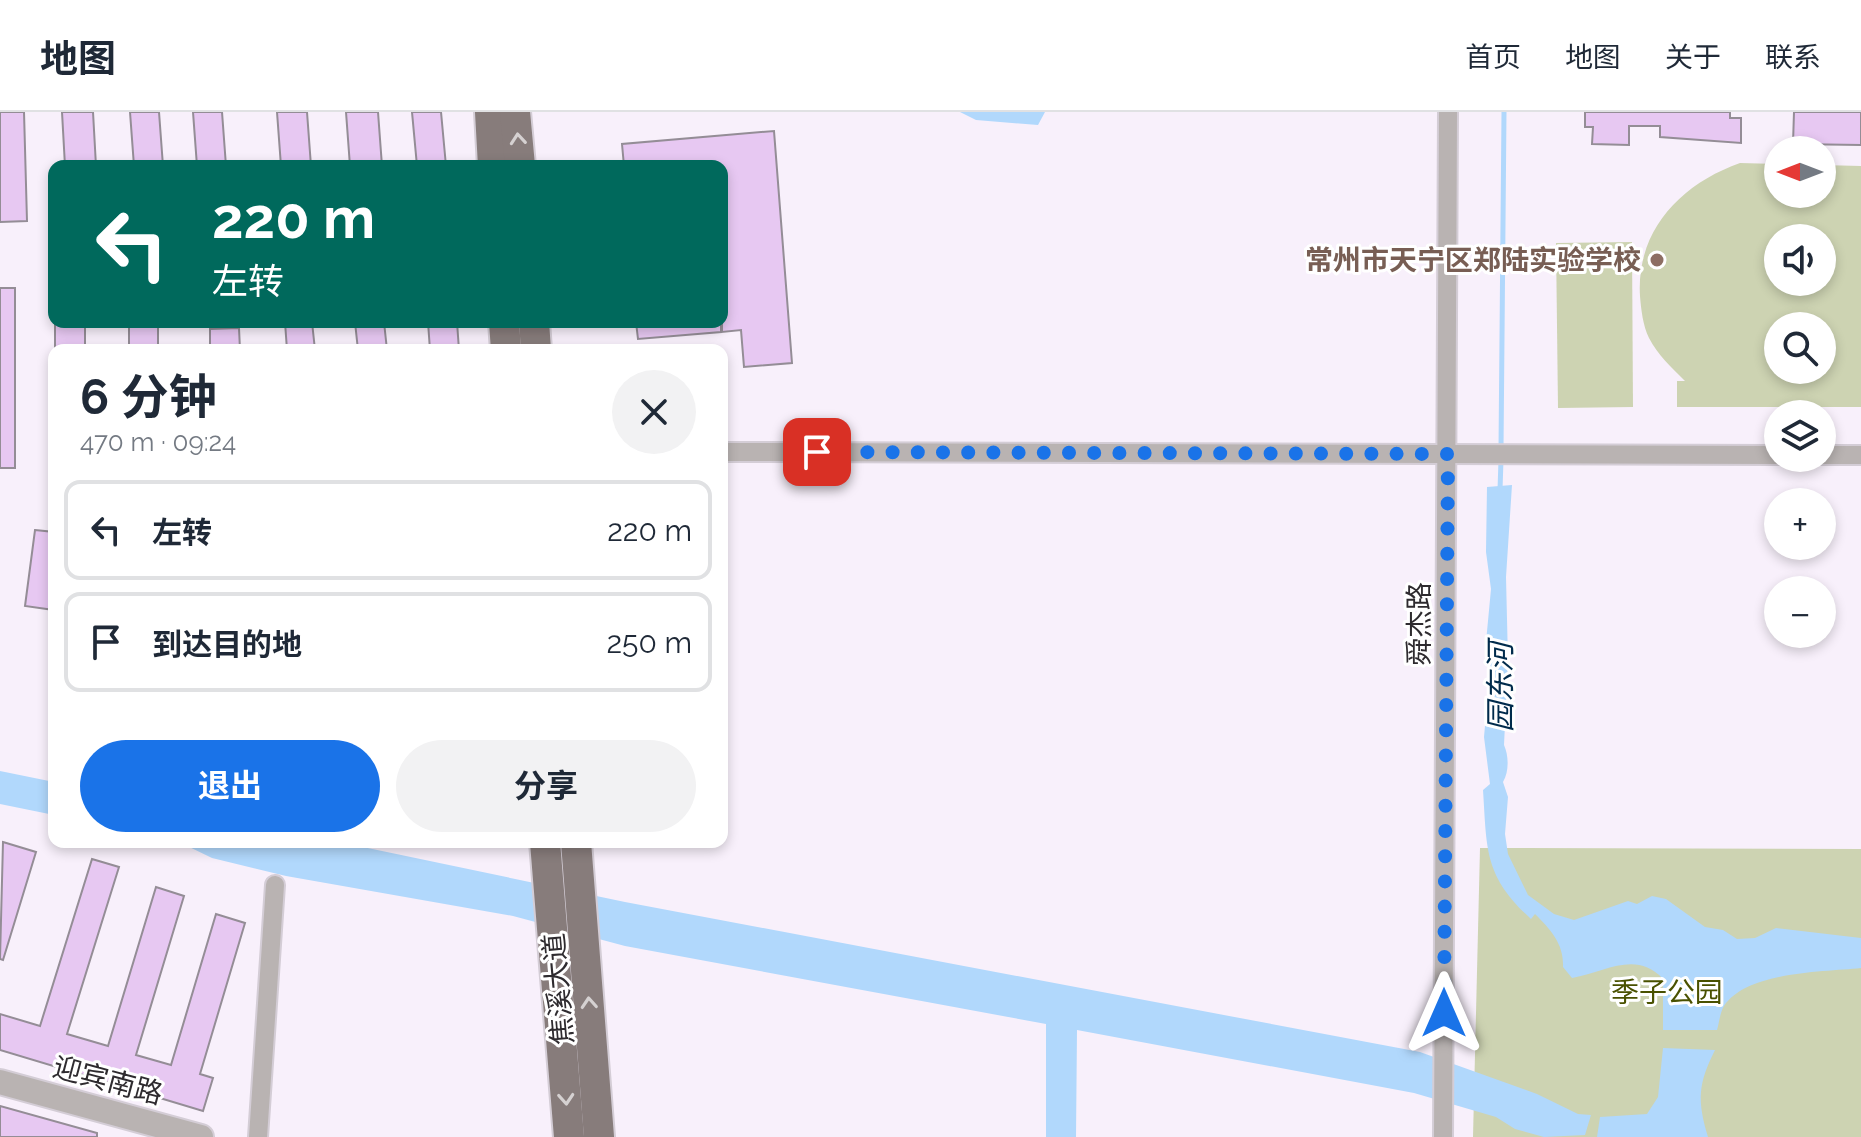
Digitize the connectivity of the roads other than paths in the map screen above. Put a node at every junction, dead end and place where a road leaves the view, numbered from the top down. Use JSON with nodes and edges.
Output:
{"nodes":[{"id":1,"x":490,"y":112,"type":"edge"},
{"id":2,"x":515,"y":112,"type":"edge"},
{"id":3,"x":1448,"y":112,"type":"edge"},
{"id":4,"x":493,"y":160,"type":"edge"},
{"id":5,"x":519,"y":160,"type":"edge"},
{"id":6,"x":728,"y":452,"type":"edge"},
{"id":7,"x":1448,"y":454,"type":"junction"},
{"id":8,"x":1764,"y":455,"type":"edge"},
{"id":9,"x":1836,"y":455,"type":"edge"},
{"id":10,"x":1861,"y":455,"type":"edge"},
{"id":11,"x":576,"y":848,"type":"edge"},
{"id":12,"x":547,"y":857,"type":"edge"},
{"id":13,"x":275,"y":885,"type":"dead end"},
{"id":14,"x":0,"y":1082,"type":"edge"},
{"id":15,"x":201,"y":1137,"type":"edge"},
{"id":16,"x":258,"y":1137,"type":"edge"},
{"id":17,"x":569,"y":1137,"type":"edge"},
{"id":18,"x":599,"y":1137,"type":"edge"},
{"id":19,"x":1443,"y":1137,"type":"edge"}],
"edges":[{"from":1,"to":4,"type":"main road"},
{"from":5,"to":2,"type":"main road","one_way":true},
{"from":3,"to":7,"type":"street","name":"舜杰路"},
{"from":6,"to":7,"type":"street"},
{"from":7,"to":8,"type":"street"},
{"from":7,"to":19,"type":"street","name":"舜杰路"},
{"from":9,"to":10,"type":"street"},
{"from":18,"to":11,"type":"main road","name":"焦溪大道","one_way":true},
{"from":12,"to":17,"type":"main road","name":"焦溪大道","one_way":true},
{"from":13,"to":16,"type":"street"},
{"from":14,"to":15,"type":"street","name":"迎宾南路"}]}
